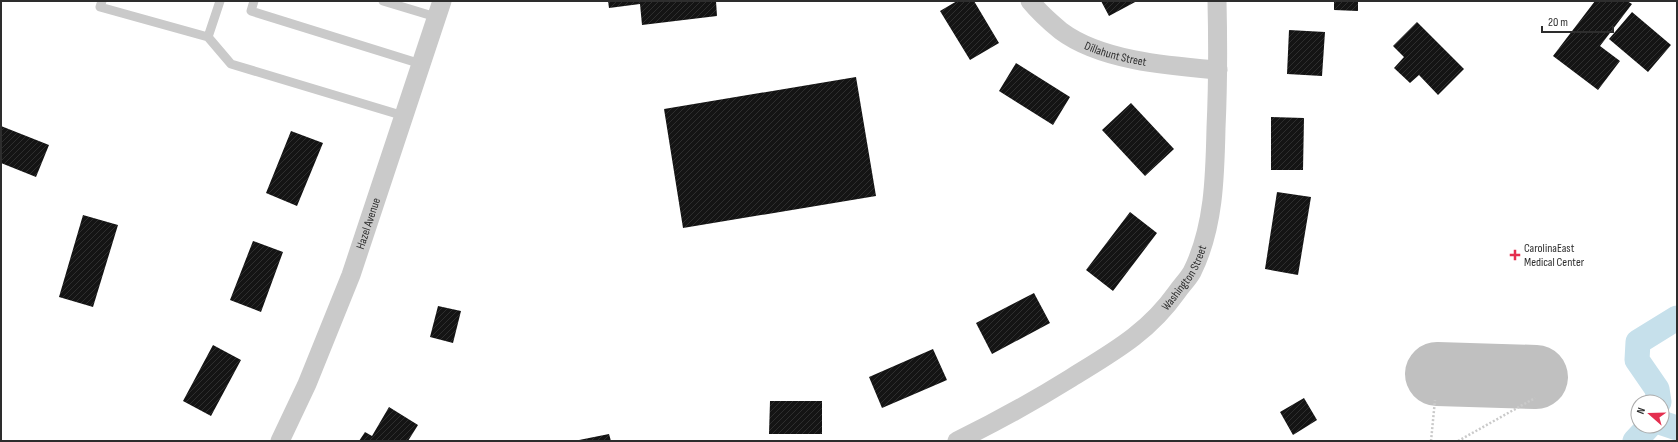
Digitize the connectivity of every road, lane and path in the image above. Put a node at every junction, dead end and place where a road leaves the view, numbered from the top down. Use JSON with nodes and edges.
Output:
{"nodes":[{"id":1,"x":102,"y":1,"type":"edge"},
{"id":2,"x":220,"y":1,"type":"edge"},
{"id":3,"x":254,"y":1,"type":"edge"},
{"id":4,"x":383,"y":1,"type":"edge"},
{"id":5,"x":1030,"y":1,"type":"edge"},
{"id":6,"x":1217,"y":1,"type":"edge"},
{"id":7,"x":439,"y":9,"type":"edge"},
{"id":8,"x":208,"y":37,"type":"junction"},
{"id":9,"x":421,"y":64,"type":"junction"},
{"id":10,"x":1218,"y":70,"type":"junction"},
{"id":11,"x":404,"y":116,"type":"junction"},
{"id":12,"x":1535,"y":398,"type":"dead end"},
{"id":13,"x":1435,"y":400,"type":"dead end"},
{"id":14,"x":280,"y":441,"type":"edge"},
{"id":15,"x":957,"y":441,"type":"edge"},
{"id":16,"x":1431,"y":441,"type":"edge"},
{"id":17,"x":1458,"y":441,"type":"edge"}],
"edges":[{"from":1,"to":8,"type":"lane"},
{"from":2,"to":8,"type":"lane"},
{"from":3,"to":9,"type":"lane"},
{"from":4,"to":7,"type":"lane"},
{"from":5,"to":10,"type":"street","name":"Dillahunt Street"},
{"from":6,"to":10,"type":"street","name":"Washington Street"},
{"from":7,"to":9,"type":"street","name":"Hazel Avenue"},
{"from":8,"to":11,"type":"lane"},
{"from":9,"to":11,"type":"street","name":"Hazel Avenue"},
{"from":10,"to":15,"type":"street","name":"Washington Street"},
{"from":11,"to":14,"type":"street","name":"Hazel Avenue"},
{"from":12,"to":17,"type":"path"},
{"from":13,"to":16,"type":"path"}]}
